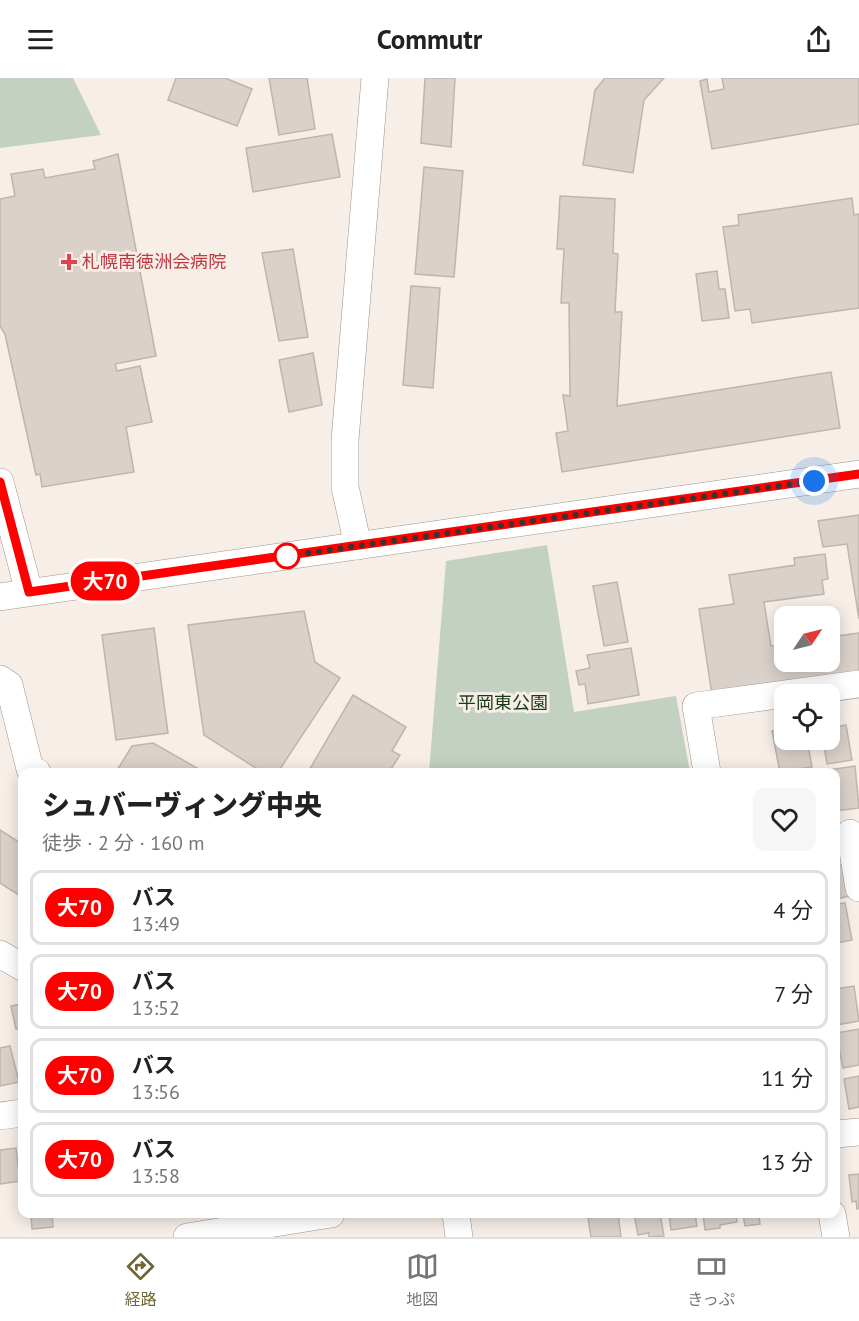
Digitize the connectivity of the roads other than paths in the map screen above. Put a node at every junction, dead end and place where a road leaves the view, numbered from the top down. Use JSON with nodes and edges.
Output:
{"nodes":[{"id":1,"x":375,"y":78,"type":"edge"},
{"id":2,"x":859,"y":474,"type":"edge"},
{"id":3,"x":0,"y":482,"type":"edge"},
{"id":4,"x":358,"y":546,"type":"junction"},
{"id":5,"x":29,"y":592,"type":"junction"},
{"id":6,"x":0,"y":597,"type":"edge"},
{"id":7,"x":0,"y":678,"type":"edge"},
{"id":8,"x":859,"y":684,"type":"edge"},
{"id":9,"x":30,"y":768,"type":"edge"},
{"id":10,"x":706,"y":768,"type":"edge"},
{"id":11,"x":848,"y":833,"type":"edge"},
{"id":12,"x":859,"y":888,"type":"edge"},
{"id":13,"x":0,"y":954,"type":"edge"},
{"id":14,"x":18,"y":965,"type":"edge"},
{"id":15,"x":18,"y":1114,"type":"edge"},
{"id":16,"x":0,"y":1116,"type":"edge"},
{"id":17,"x":859,"y":1132,"type":"edge"},
{"id":18,"x":840,"y":1134,"type":"edge"},
{"id":19,"x":318,"y":1218,"type":"edge"},
{"id":20,"x":457,"y":1218,"type":"edge"},
{"id":21,"x":833,"y":1218,"type":"edge"},
{"id":22,"x":274,"y":1230,"type":"edge"},
{"id":23,"x":187,"y":1237,"type":"edge"},
{"id":24,"x":459,"y":1237,"type":"edge"},
{"id":25,"x":836,"y":1237,"type":"edge"}],
"edges":[{"from":1,"to":4,"type":"street"},
{"from":2,"to":4,"type":"street"},
{"from":3,"to":5,"type":"street"},
{"from":4,"to":5,"type":"street"},
{"from":5,"to":6,"type":"street"},
{"from":7,"to":9,"type":"street"},
{"from":8,"to":10,"type":"street"},
{"from":11,"to":12,"type":"street"},
{"from":13,"to":14,"type":"street"},
{"from":15,"to":16,"type":"street"},
{"from":17,"to":18,"type":"street"},
{"from":19,"to":22,"type":"street"},
{"from":20,"to":24,"type":"street"},
{"from":21,"to":25,"type":"street"},
{"from":22,"to":23,"type":"street"}]}
